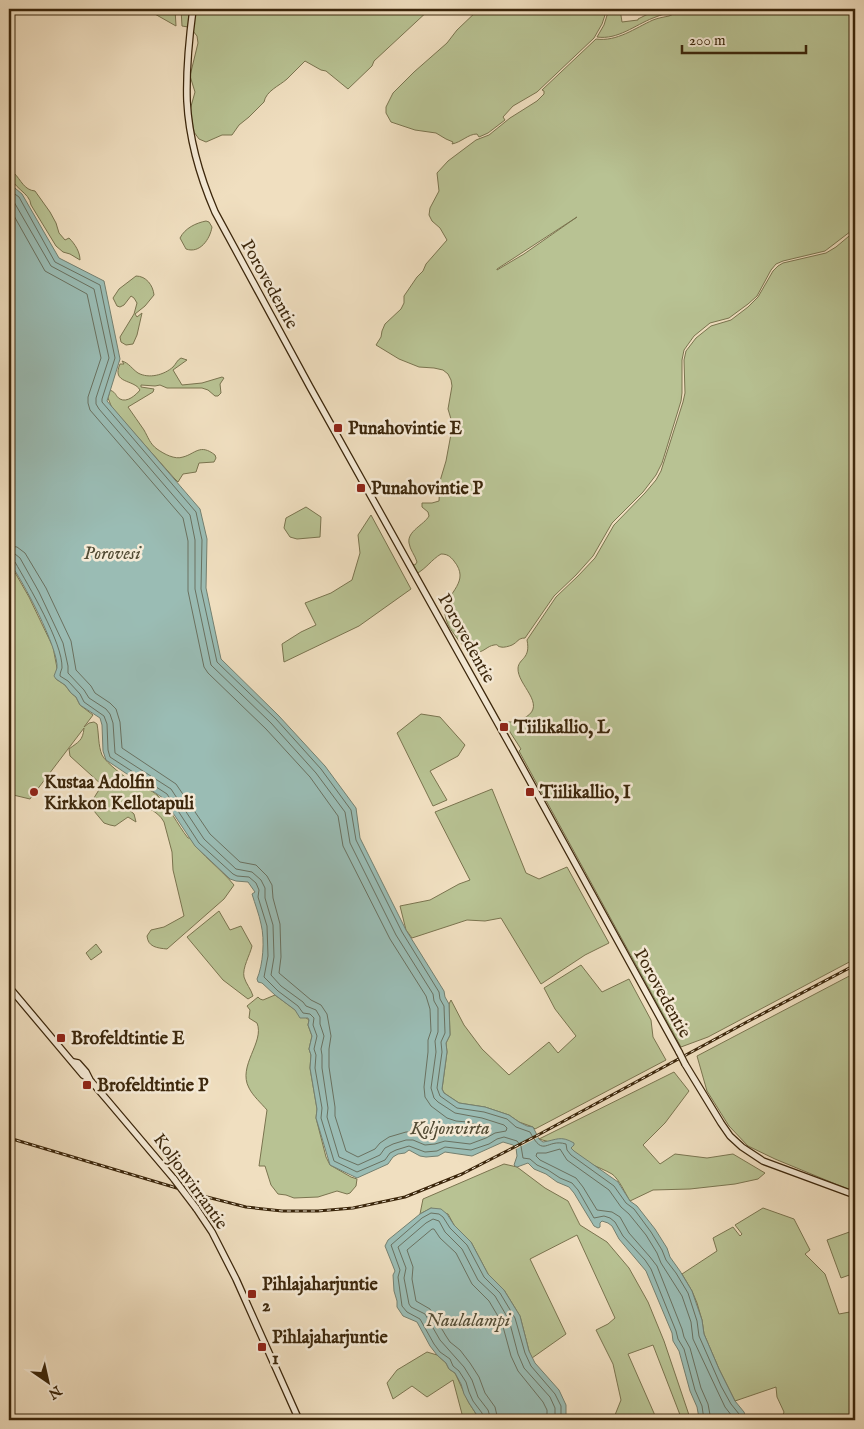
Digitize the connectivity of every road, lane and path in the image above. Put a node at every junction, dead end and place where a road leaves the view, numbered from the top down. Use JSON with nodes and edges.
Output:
{"nodes":[{"id":1,"x":193,"y":9,"type":"edge"},
{"id":2,"x":9,"y":987,"type":"edge"},
{"id":3,"x":855,"y":1196,"type":"edge"},
{"id":4,"x":299,"y":1420,"type":"edge"}],
"edges":[{"from":1,"to":3,"type":"street","name":"Porovedentie","bridge":true},
{"from":2,"to":4,"type":"street","name":"Koljonvirrantie","bridge":true}]}
